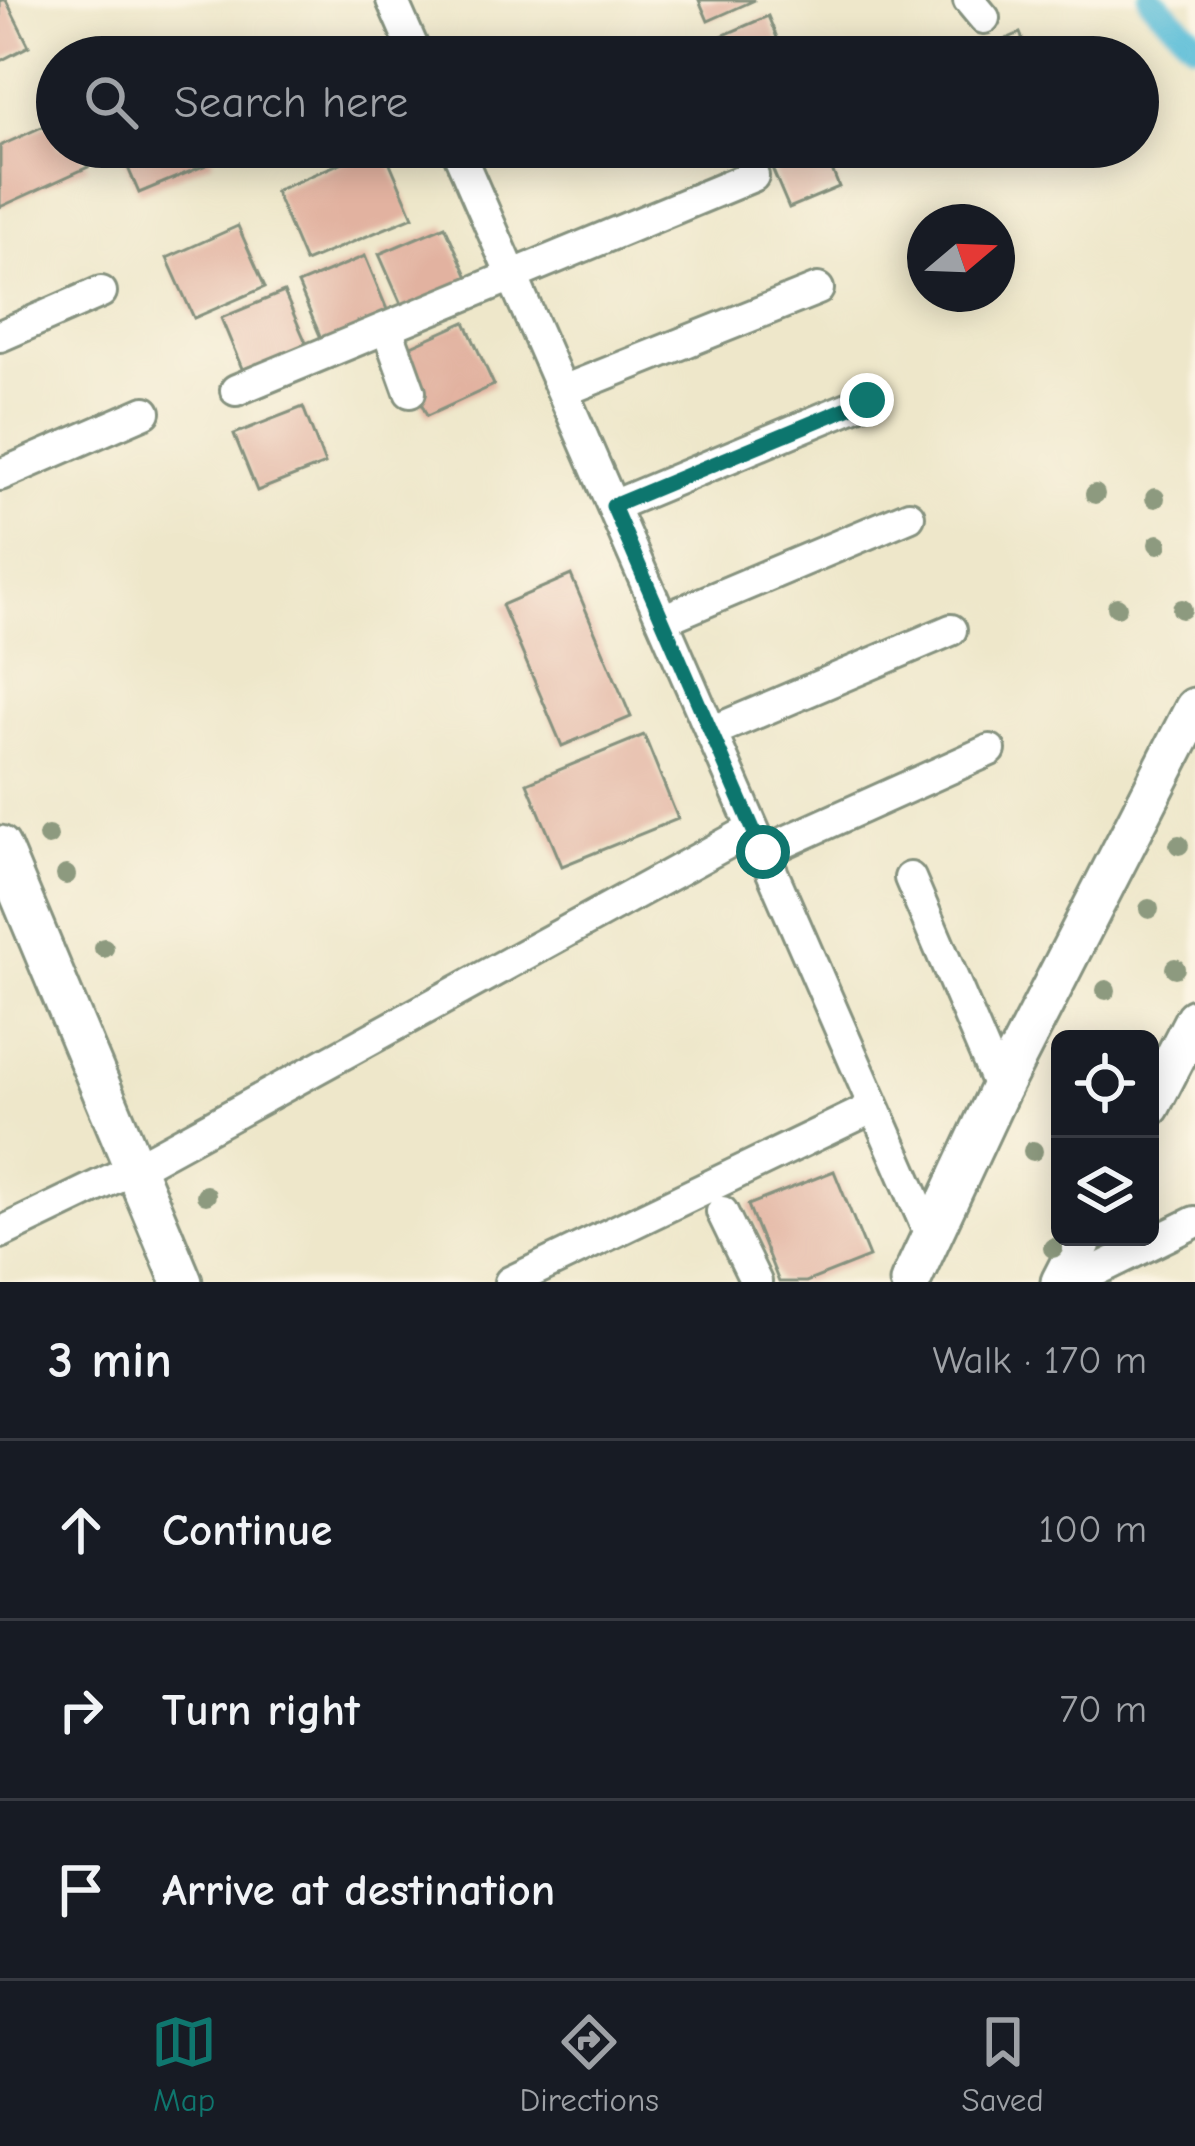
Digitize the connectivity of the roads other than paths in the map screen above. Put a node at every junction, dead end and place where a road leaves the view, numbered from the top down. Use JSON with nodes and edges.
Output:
{"nodes":[{"id":1,"x":392,"y":0,"type":"edge"},
{"id":2,"x":408,"y":36,"type":"edge"},
{"id":3,"x":465,"y":168,"type":"edge"},
{"id":4,"x":753,"y":176,"type":"dead end"},
{"id":5,"x":513,"y":277,"type":"junction"},
{"id":6,"x":818,"y":289,"type":"dead end"},
{"id":7,"x":101,"y":292,"type":"dead end"},
{"id":8,"x":387,"y":328,"type":"junction"},
{"id":9,"x":0,"y":336,"type":"edge"},
{"id":10,"x":236,"y":390,"type":"dead end"},
{"id":11,"x":563,"y":391,"type":"junction"},
{"id":12,"x":410,"y":392,"type":"dead end"},
{"id":13,"x":867,"y":400,"type":"dead end"},
{"id":14,"x":145,"y":412,"type":"dead end"},
{"id":15,"x":0,"y":476,"type":"edge"},
{"id":16,"x":613,"y":506,"type":"junction"},
{"id":17,"x":909,"y":516,"type":"dead end"},
{"id":18,"x":662,"y":620,"type":"junction"},
{"id":19,"x":951,"y":629,"type":"dead end"},
{"id":20,"x":1195,"y":708,"type":"edge"},
{"id":21,"x":711,"y":731,"type":"junction"},
{"id":22,"x":991,"y":750,"type":"dead end"},
{"id":23,"x":758,"y":840,"type":"junction"},
{"id":24,"x":0,"y":846,"type":"edge"},
{"id":25,"x":910,"y":878,"type":"dead end"},
{"id":26,"x":1191,"y":1039,"type":"edge"},
{"id":27,"x":1000,"y":1089,"type":"junction"},
{"id":28,"x":1159,"y":1091,"type":"edge"},
{"id":29,"x":874,"y":1107,"type":"junction"},
{"id":30,"x":137,"y":1167,"type":"junction"},
{"id":31,"x":722,"y":1212,"type":"dead end"},
{"id":32,"x":1195,"y":1222,"type":"edge"},
{"id":33,"x":0,"y":1233,"type":"edge"},
{"id":34,"x":931,"y":1237,"type":"junction"},
{"id":35,"x":1079,"y":1246,"type":"edge"},
{"id":36,"x":182,"y":1282,"type":"edge"},
{"id":37,"x":509,"y":1282,"type":"edge"},
{"id":38,"x":756,"y":1282,"type":"edge"},
{"id":39,"x":910,"y":1282,"type":"edge"},
{"id":40,"x":1060,"y":1282,"type":"edge"},
{"id":41,"x":1073,"y":1282,"type":"edge"}],
"edges":[{"from":1,"to":2,"type":"street"},
{"from":3,"to":5,"type":"street"},
{"from":4,"to":5,"type":"street"},
{"from":5,"to":8,"type":"street"},
{"from":5,"to":11,"type":"street"},
{"from":6,"to":11,"type":"street"},
{"from":7,"to":9,"type":"street"},
{"from":8,"to":10,"type":"street"},
{"from":8,"to":12,"type":"street"},
{"from":11,"to":16,"type":"street"},
{"from":13,"to":16,"type":"street"},
{"from":14,"to":15,"type":"street"},
{"from":16,"to":18,"type":"street"},
{"from":17,"to":18,"type":"street"},
{"from":18,"to":21,"type":"street"},
{"from":19,"to":21,"type":"street"},
{"from":20,"to":27,"type":"street"},
{"from":21,"to":23,"type":"street"},
{"from":22,"to":23,"type":"street"},
{"from":23,"to":29,"type":"street"},
{"from":23,"to":30,"type":"street"},
{"from":24,"to":30,"type":"street"},
{"from":25,"to":27,"type":"street"},
{"from":26,"to":28,"type":"street"},
{"from":27,"to":34,"type":"street"},
{"from":29,"to":34,"type":"street"},
{"from":29,"to":37,"type":"street"},
{"from":30,"to":33,"type":"street"},
{"from":30,"to":36,"type":"street"},
{"from":31,"to":38,"type":"street"},
{"from":32,"to":41,"type":"street"},
{"from":34,"to":39,"type":"street"},
{"from":35,"to":40,"type":"street"}]}
